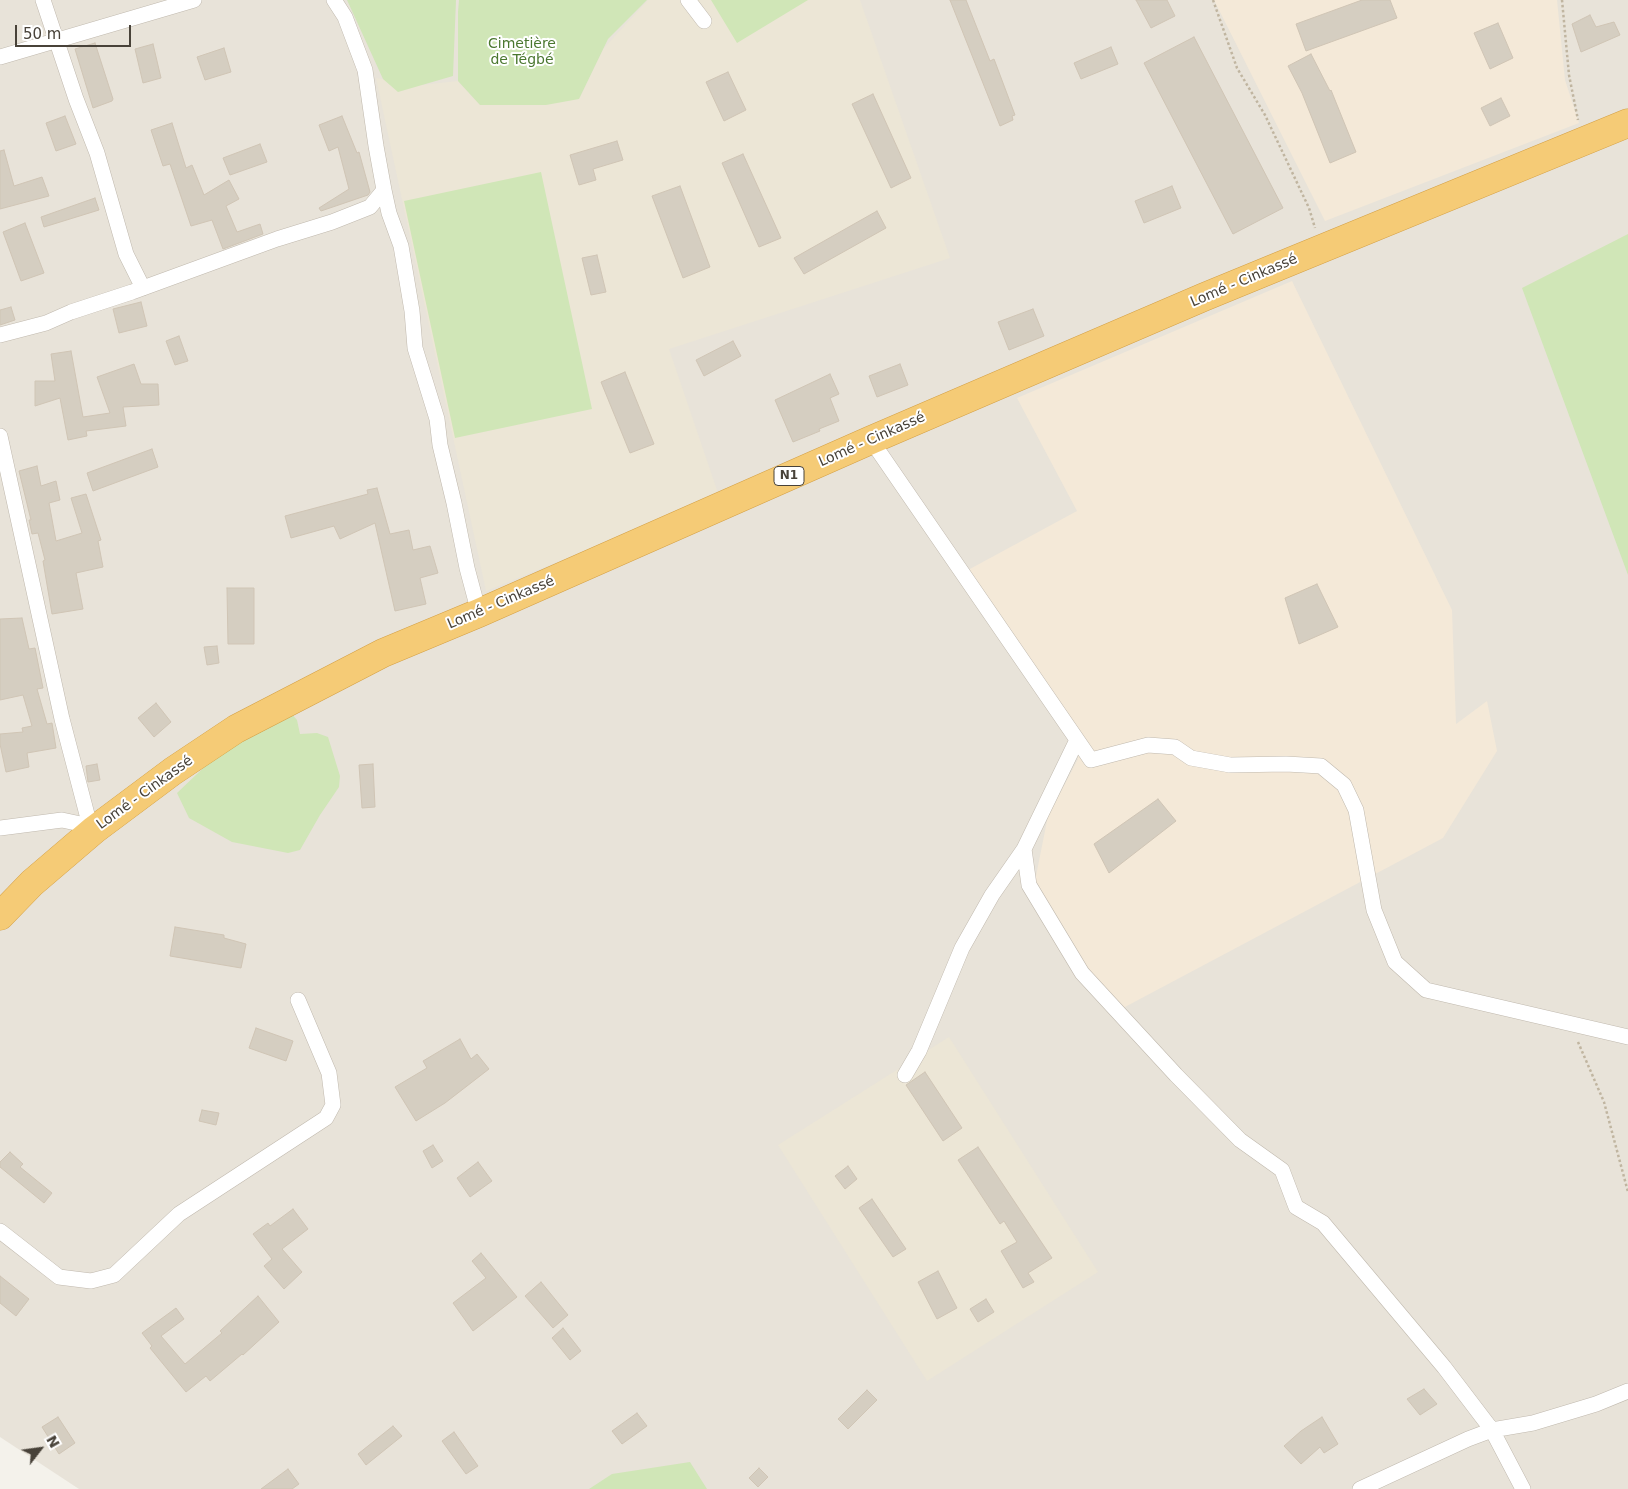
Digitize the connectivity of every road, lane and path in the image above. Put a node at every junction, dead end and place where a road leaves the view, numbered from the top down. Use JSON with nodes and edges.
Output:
{"nodes":[{"id":1,"x":43,"y":0,"type":"edge"},
{"id":2,"x":194,"y":0,"type":"edge"},
{"id":3,"x":334,"y":0,"type":"edge"},
{"id":4,"x":688,"y":0,"type":"edge"},
{"id":5,"x":1213,"y":0,"type":"edge"},
{"id":6,"x":1562,"y":0,"type":"edge"},
{"id":7,"x":704,"y":20,"type":"dead end"},
{"id":8,"x":56,"y":40,"type":"junction"},
{"id":9,"x":0,"y":57,"type":"edge"},
{"id":10,"x":1628,"y":123,"type":"edge"},
{"id":11,"x":1583,"y":141,"type":"junction"},
{"id":12,"x":384,"y":190,"type":"junction"},
{"id":13,"x":1322,"y":248,"type":"junction"},
{"id":14,"x":143,"y":288,"type":"junction"},
{"id":15,"x":0,"y":335,"type":"edge"},
{"id":16,"x":0,"y":436,"type":"edge"},
{"id":17,"x":871,"y":440,"type":"junction"},
{"id":18,"x":479,"y":613,"type":"junction"},
{"id":19,"x":1077,"y":740,"type":"junction"},
{"id":20,"x":0,"y":828,"type":"edge"},
{"id":21,"x":92,"y":828,"type":"junction"},
{"id":22,"x":1024,"y":850,"type":"junction"},
{"id":23,"x":0,"y":916,"type":"edge"},
{"id":24,"x":298,"y":1000,"type":"dead end"},
{"id":25,"x":1567,"y":1021,"type":"junction"},
{"id":26,"x":1628,"y":1037,"type":"edge"},
{"id":27,"x":905,"y":1075,"type":"dead end"},
{"id":28,"x":1628,"y":1192,"type":"edge"},
{"id":29,"x":0,"y":1231,"type":"edge"},
{"id":30,"x":1628,"y":1392,"type":"edge"},
{"id":31,"x":1492,"y":1430,"type":"junction"},
{"id":32,"x":1360,"y":1489,"type":"edge"},
{"id":33,"x":1522,"y":1489,"type":"edge"}],
"edges":[{"from":1,"to":8,"type":"street"},
{"from":2,"to":8,"type":"street"},
{"from":3,"to":12,"type":"street"},
{"from":4,"to":7,"type":"street"},
{"from":5,"to":13,"type":"path"},
{"from":6,"to":11,"type":"path"},
{"from":8,"to":9,"type":"street"},
{"from":8,"to":14,"type":"street"},
{"from":10,"to":11,"type":"highway","name":"Lomé - Cinkassé","number":"N1"},
{"from":11,"to":13,"type":"highway","name":"Lomé - Cinkassé","number":"N1"},
{"from":12,"to":14,"type":"street"},
{"from":12,"to":18,"type":"street"},
{"from":13,"to":17,"type":"highway","name":"Lomé - Cinkassé","number":"N1"},
{"from":14,"to":15,"type":"street"},
{"from":16,"to":21,"type":"street"},
{"from":17,"to":18,"type":"highway","name":"Lomé - Cinkassé","number":"N1"},
{"from":17,"to":19,"type":"street"},
{"from":18,"to":21,"type":"highway","name":"Lomé - Cinkassé","number":"N1"},
{"from":19,"to":22,"type":"street"},
{"from":19,"to":25,"type":"street"},
{"from":20,"to":21,"type":"street"},
{"from":21,"to":23,"type":"highway","name":"Lomé - Cinkassé","number":"N1"},
{"from":22,"to":27,"type":"street"},
{"from":22,"to":31,"type":"street"},
{"from":24,"to":29,"type":"street"},
{"from":25,"to":26,"type":"street"},
{"from":25,"to":28,"type":"path"},
{"from":30,"to":31,"type":"street"},
{"from":31,"to":32,"type":"street"},
{"from":31,"to":33,"type":"street"}]}
